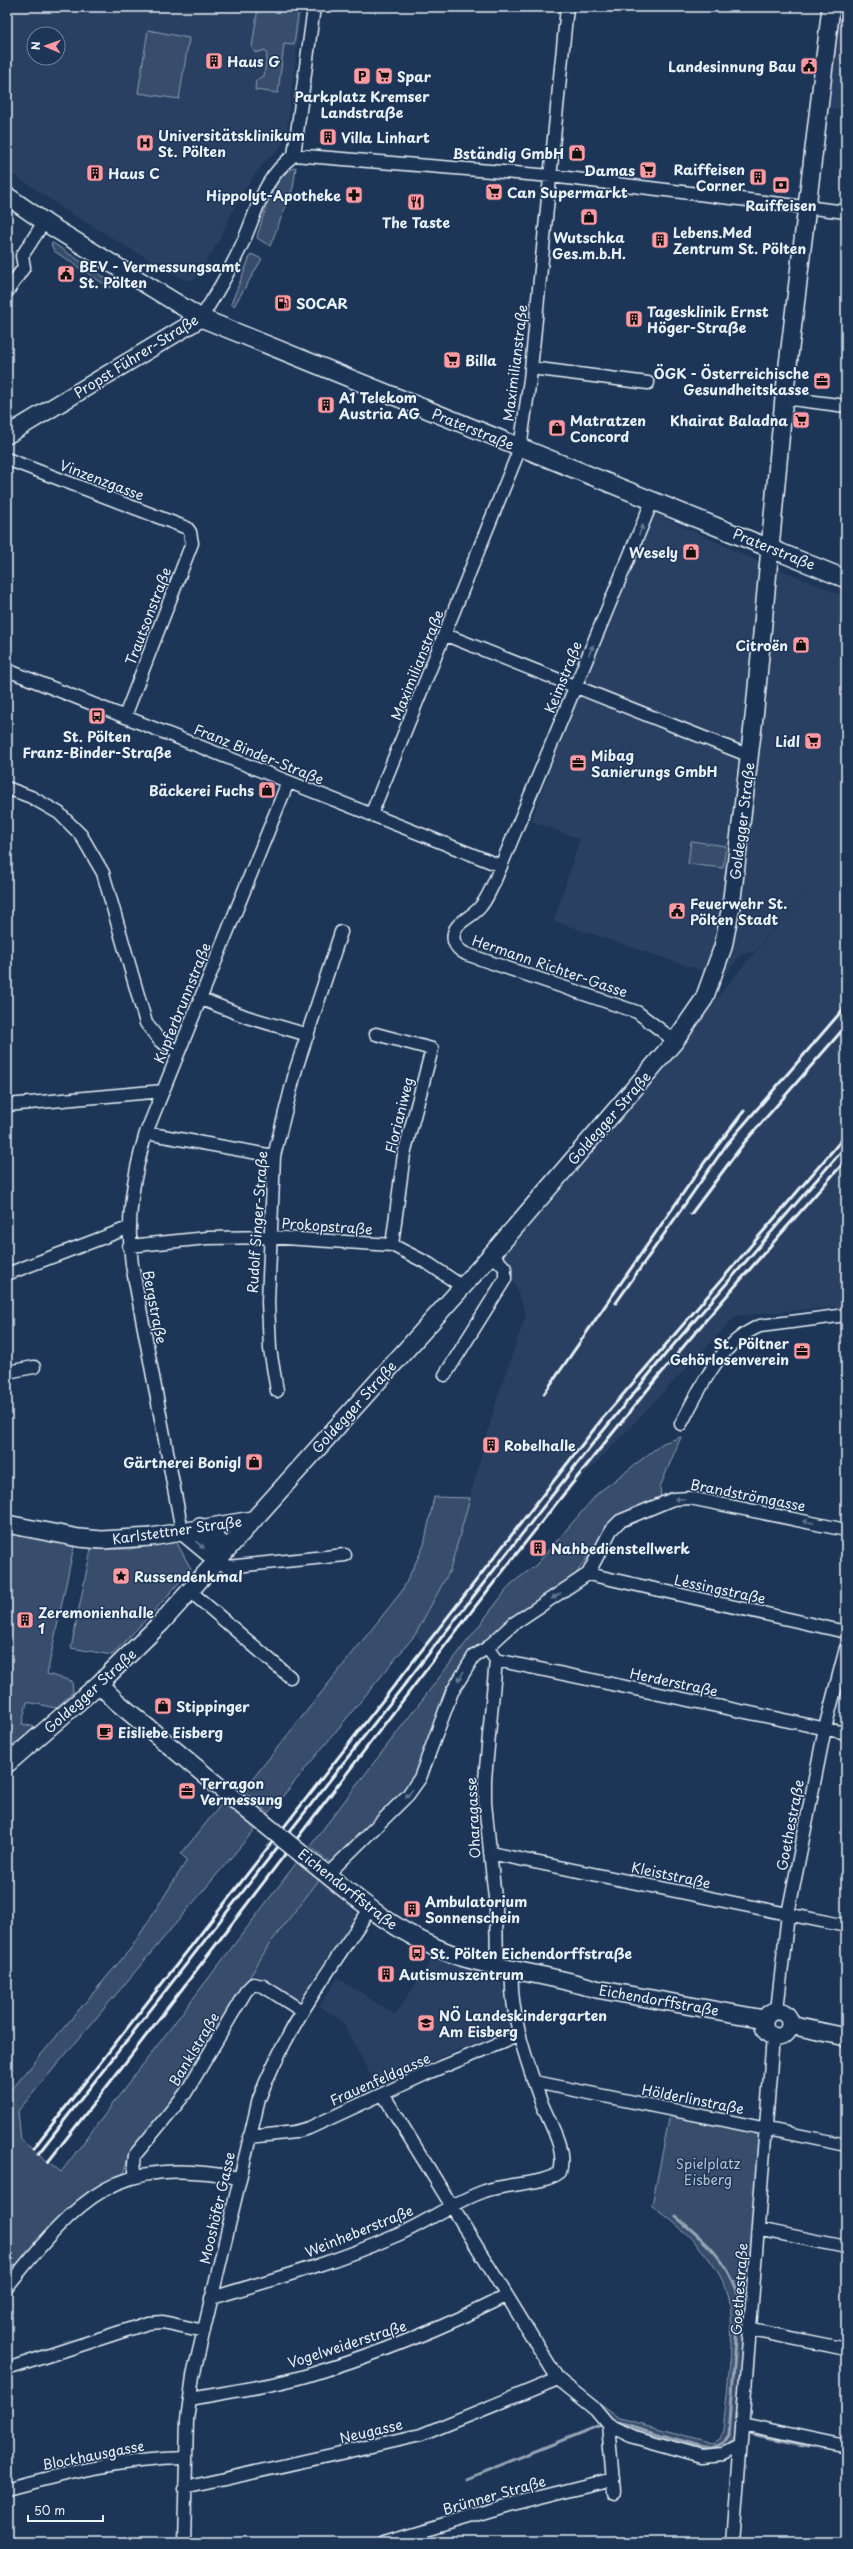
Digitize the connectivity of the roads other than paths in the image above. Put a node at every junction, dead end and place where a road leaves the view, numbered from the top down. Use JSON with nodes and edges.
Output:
{"nodes":[{"id":1,"x":314,"y":7,"type":"edge"},
{"id":2,"x":567,"y":7,"type":"edge"},
{"id":3,"x":831,"y":7,"type":"edge"},
{"id":4,"x":294,"y":155,"type":"junction"},
{"id":5,"x":550,"y":176,"type":"junction"},
{"id":6,"x":7,"y":196,"type":"edge"},
{"id":7,"x":808,"y":207,"type":"junction"},
{"id":8,"x":846,"y":212,"type":"edge"},
{"id":9,"x":44,"y":222,"type":"junction"},
{"id":10,"x":7,"y":292,"type":"edge"},
{"id":11,"x":201,"y":318,"type":"junction"},
{"id":12,"x":531,"y":368,"type":"junction"},
{"id":13,"x":648,"y":383,"type":"dead end"},
{"id":14,"x":784,"y":398,"type":"junction"},
{"id":15,"x":846,"y":406,"type":"edge"},
{"id":16,"x":7,"y":435,"type":"edge"},
{"id":17,"x":520,"y":448,"type":"junction"},
{"id":18,"x":7,"y":459,"type":"edge"},
{"id":19,"x":653,"y":499,"type":"junction"},
{"id":20,"x":186,"y":528,"type":"joint"},
{"id":21,"x":769,"y":547,"type":"junction"},
{"id":22,"x":846,"y":579,"type":"edge"},
{"id":23,"x":446,"y":635,"type":"junction"},
{"id":24,"x":7,"y":670,"type":"edge"},
{"id":25,"x":576,"y":686,"type":"junction"},
{"id":26,"x":125,"y":716,"type":"junction"},
{"id":27,"x":750,"y":756,"type":"junction"},
{"id":28,"x":288,"y":782,"type":"junction"},
{"id":29,"x":7,"y":788,"type":"edge"},
{"id":30,"x":371,"y":815,"type":"junction"},
{"id":31,"x":501,"y":866,"type":"junction"},
{"id":32,"x":341,"y":932,"type":"dead end"},
{"id":33,"x":201,"y":999,"type":"junction"},
{"id":34,"x":376,"y":1034,"type":"dead end"},
{"id":35,"x":308,"y":1035,"type":"junction"},
{"id":36,"x":675,"y":1041,"type":"junction"},
{"id":37,"x":178,"y":1052,"type":"junction"},
{"id":38,"x":163,"y":1090,"type":"junction"},
{"id":39,"x":7,"y":1105,"type":"edge"},
{"id":40,"x":146,"y":1133,"type":"junction"},
{"id":41,"x":274,"y":1156,"type":"junction"},
{"id":42,"x":128,"y":1228,"type":"junction"},
{"id":43,"x":269,"y":1237,"type":"junction"},
{"id":44,"x":392,"y":1245,"type":"junction"},
{"id":45,"x":130,"y":1246,"type":"junction"},
{"id":46,"x":492,"y":1254,"type":"junction"},
{"id":47,"x":7,"y":1274,"type":"edge"},
{"id":48,"x":462,"y":1287,"type":"junction"},
{"id":49,"x":846,"y":1315,"type":"edge"},
{"id":50,"x":34,"y":1367,"type":"dead end"},
{"id":51,"x":7,"y":1372,"type":"edge"},
{"id":52,"x":445,"y":1375,"type":"dead end"},
{"id":53,"x":277,"y":1391,"type":"dead end"},
{"id":54,"x":681,"y":1424,"type":"dead end"},
{"id":55,"x":252,"y":1520,"type":"junction"},
{"id":56,"x":7,"y":1524,"type":"edge"},
{"id":57,"x":200,"y":1527,"type":"junction"},
{"id":58,"x":182,"y":1530,"type":"junction"},
{"id":59,"x":846,"y":1530,"type":"edge"},
{"id":60,"x":222,"y":1554,"type":"junction"},
{"id":61,"x":345,"y":1555,"type":"dead end"},
{"id":62,"x":588,"y":1574,"type":"junction"},
{"id":63,"x":190,"y":1591,"type":"junction"},
{"id":64,"x":846,"y":1632,"type":"edge"},
{"id":65,"x":487,"y":1648,"type":"junction"},
{"id":66,"x":846,"y":1648,"type":"edge"},
{"id":67,"x":496,"y":1660,"type":"junction"},
{"id":68,"x":290,"y":1677,"type":"dead end"},
{"id":69,"x":99,"y":1684,"type":"junction"},
{"id":70,"x":825,"y":1728,"type":"junction"},
{"id":71,"x":846,"y":1733,"type":"edge"},
{"id":72,"x":7,"y":1764,"type":"edge"},
{"id":73,"x":490,"y":1853,"type":"junction"},
{"id":74,"x":324,"y":1872,"type":"junction"},
{"id":75,"x":370,"y":1909,"type":"junction"},
{"id":76,"x":788,"y":1914,"type":"junction"},
{"id":77,"x":846,"y":1926,"type":"edge"},
{"id":78,"x":504,"y":1967,"type":"junction"},
{"id":79,"x":302,"y":2011,"type":"junction"},
{"id":80,"x":771,"y":2015,"type":"junction"},
{"id":81,"x":790,"y":2026,"type":"junction"},
{"id":82,"x":520,"y":2035,"type":"junction"},
{"id":83,"x":773,"y":2037,"type":"junction"},
{"id":84,"x":846,"y":2038,"type":"edge"},
{"id":85,"x":535,"y":2082,"type":"junction"},
{"id":86,"x":383,"y":2094,"type":"junction"},
{"id":87,"x":766,"y":2129,"type":"junction"},
{"id":88,"x":249,"y":2137,"type":"junction"},
{"id":89,"x":846,"y":2146,"type":"edge"},
{"id":90,"x":560,"y":2172,"type":"joint"},
{"id":91,"x":136,"y":2176,"type":"junction"},
{"id":92,"x":239,"y":2178,"type":"junction"},
{"id":93,"x":454,"y":2207,"type":"junction"},
{"id":94,"x":758,"y":2229,"type":"junction"},
{"id":95,"x":846,"y":2247,"type":"edge"},
{"id":96,"x":7,"y":2287,"type":"edge"},
{"id":97,"x":506,"y":2296,"type":"junction"},
{"id":98,"x":211,"y":2298,"type":"junction"},
{"id":99,"x":751,"y":2330,"type":"junction"},
{"id":100,"x":204,"y":2331,"type":"junction"},
{"id":101,"x":846,"y":2349,"type":"edge"},
{"id":102,"x":7,"y":2369,"type":"edge"},
{"id":103,"x":558,"y":2379,"type":"junction"},
{"id":104,"x":190,"y":2399,"type":"junction"},
{"id":105,"x":742,"y":2424,"type":"junction"},
{"id":106,"x":608,"y":2425,"type":"junction"},
{"id":107,"x":740,"y":2446,"type":"junction"},
{"id":108,"x":846,"y":2446,"type":"edge"},
{"id":109,"x":185,"y":2458,"type":"junction"},
{"id":110,"x":613,"y":2478,"type":"junction"},
{"id":111,"x":184,"y":2488,"type":"junction"},
{"id":112,"x":7,"y":2489,"type":"edge"},
{"id":113,"x":614,"y":2493,"type":"dead end"},
{"id":114,"x":184,"y":2542,"type":"edge"},
{"id":115,"x":384,"y":2542,"type":"edge"},
{"id":116,"x":733,"y":2542,"type":"edge"}],
"edges":[{"from":1,"to":4,"type":"street"},
{"from":2,"to":5,"type":"street","name":"Maximilianstraße"},
{"from":3,"to":7,"type":"main road","name":"Goldegger Straße"},
{"from":4,"to":5,"type":"street"},
{"from":4,"to":11,"type":"street","name":"Propst Führer-Straße"},
{"from":5,"to":7,"type":"street"},
{"from":5,"to":12,"type":"street","name":"Maximilianstraße"},
{"from":6,"to":9,"type":"main road","name":"Praterstraße"},
{"from":7,"to":8,"type":"street"},
{"from":7,"to":14,"type":"main road","name":"Goldegger Straße"},
{"from":9,"to":10,"type":"street"},
{"from":9,"to":11,"type":"main road","name":"Praterstraße"},
{"from":11,"to":16,"type":"main road","name":"Propst Führer-Straße"},
{"from":11,"to":17,"type":"main road","name":"Praterstraße"},
{"from":12,"to":13,"type":"street"},
{"from":12,"to":17,"type":"street","name":"Maximilianstraße"},
{"from":14,"to":15,"type":"street"},
{"from":14,"to":21,"type":"main road","name":"Goldegger Straße"},
{"from":17,"to":19,"type":"main road","name":"Praterstraße"},
{"from":17,"to":23,"type":"street","name":"Maximilianstraße"},
{"from":18,"to":20,"type":"street","name":"Vinzenzgasse"},
{"from":19,"to":21,"type":"main road","name":"Praterstraße"},
{"from":25,"to":19,"type":"street","name":"Keimstraße","one_way":true},
{"from":20,"to":26,"type":"street","name":"Trautsonstraße"},
{"from":21,"to":22,"type":"main road","name":"Praterstraße"},
{"from":21,"to":27,"type":"main road","name":"Goldegger Straße"},
{"from":23,"to":25,"type":"street"},
{"from":23,"to":30,"type":"street","name":"Maximilianstraße"},
{"from":24,"to":26,"type":"street","name":"Franz Binder-Straße"},
{"from":25,"to":27,"type":"street"},
{"from":25,"to":31,"type":"street","name":"Keimstraße"},
{"from":26,"to":28,"type":"street","name":"Franz Binder-Straße"},
{"from":27,"to":36,"type":"main road","name":"Goldegger Straße"},
{"from":28,"to":30,"type":"street","name":"Franz Binder-Straße"},
{"from":28,"to":33,"type":"street","name":"Kupferbrunnstraße"},
{"from":29,"to":37,"type":"street"},
{"from":30,"to":31,"type":"street","name":"Franz Binder-Straße"},
{"from":31,"to":36,"type":"street","name":"Hermann Richter-Gasse"},
{"from":32,"to":35,"type":"street","name":"Rudolf Singer-Straße"},
{"from":33,"to":35,"type":"street"},
{"from":33,"to":37,"type":"street","name":"Kupferbrunnstraße"},
{"from":34,"to":44,"type":"street","name":"Florianiweg"},
{"from":35,"to":41,"type":"street","name":"Rudolf Singer-Straße"},
{"from":36,"to":46,"type":"main road","name":"Goldegger Straße"},
{"from":37,"to":38,"type":"street","name":"Kupferbrunnstraße"},
{"from":38,"to":39,"type":"street"},
{"from":38,"to":40,"type":"street","name":"Bergstraße"},
{"from":40,"to":41,"type":"street"},
{"from":40,"to":42,"type":"street","name":"Bergstraße"},
{"from":41,"to":43,"type":"street","name":"Rudolf Singer-Straße"},
{"from":42,"to":45,"type":"street","name":"Bergstraße"},
{"from":42,"to":47,"type":"street"},
{"from":43,"to":44,"type":"street","name":"Prokopstraße"},
{"from":43,"to":45,"type":"street","name":"Prokopstraße"},
{"from":43,"to":53,"type":"street","name":"Rudolf Singer-Straße"},
{"from":44,"to":48,"type":"street","name":"Prokopstraße"},
{"from":45,"to":58,"type":"street","name":"Bergstraße"},
{"from":46,"to":48,"type":"main road","name":"Goldegger Straße"},
{"from":46,"to":52,"type":"street"},
{"from":48,"to":55,"type":"main road","name":"Goldegger Straße"},
{"from":49,"to":54,"type":"street"},
{"from":50,"to":51,"type":"street"},
{"from":55,"to":57,"type":"main road","name":"Karlstettner Straße"},
{"from":55,"to":60,"type":"main road","name":"Goldegger Straße"},
{"from":56,"to":58,"type":"main road","name":"Karlstettner Straße"},
{"from":57,"to":58,"type":"main road","name":"Karlstettner Straße"},
{"from":57,"to":60,"type":"main road"},
{"from":58,"to":60,"type":"main road","one_way":true},
{"from":59,"to":62,"type":"street","name":"Brandströmgasse","one_way":true},
{"from":60,"to":61,"type":"street"},
{"from":60,"to":63,"type":"main road","name":"Goldegger Straße"},
{"from":62,"to":64,"type":"street","name":"Lessingstraße"},
{"from":62,"to":65,"type":"street","name":"Brandströmgasse","one_way":true},
{"from":63,"to":68,"type":"street"},
{"from":63,"to":69,"type":"main road","name":"Goldegger Straße"},
{"from":65,"to":67,"type":"street"},
{"from":65,"to":74,"type":"street","one_way":true},
{"from":66,"to":70,"type":"street","name":"Goethestraße"},
{"from":67,"to":70,"type":"street","name":"Herderstraße"},
{"from":67,"to":73,"type":"street","name":"Oharagasse"},
{"from":69,"to":72,"type":"main road","name":"Goldegger Straße"},
{"from":69,"to":74,"type":"main road","name":"Eichendorffstraße","bridge":true},
{"from":70,"to":71,"type":"street","name":"Herderstraße"},
{"from":70,"to":76,"type":"street","name":"Goethestraße"},
{"from":73,"to":76,"type":"street","name":"Kleiststraße"},
{"from":73,"to":78,"type":"street","name":"Oharagasse"},
{"from":74,"to":75,"type":"main road","name":"Eichendorffstraße"},
{"from":75,"to":78,"type":"main road","name":"Eichendorffstraße"},
{"from":75,"to":79,"type":"street","name":"Mooshöfer Gasse"},
{"from":76,"to":77,"type":"street","name":"Kleiststraße"},
{"from":76,"to":80,"type":"street","name":"Goethestraße"},
{"from":78,"to":80,"type":"main road","name":"Eichendorffstraße"},
{"from":78,"to":82,"type":"street","name":"Oharagasse"},
{"from":79,"to":88,"type":"street","name":"Mooshöfer Gasse"},
{"from":79,"to":91,"type":"street","name":"Banklstraße"},
{"from":80,"to":81,"type":"main road"},
{"from":80,"to":83,"type":"main road"},
{"from":81,"to":83,"type":"main road"},
{"from":81,"to":84,"type":"main road"},
{"from":82,"to":85,"type":"street","name":"Oharagasse"},
{"from":82,"to":86,"type":"street","name":"Frauenfeldgasse"},
{"from":83,"to":87,"type":"street","name":"Goethestraße"},
{"from":85,"to":87,"type":"street","name":"Hölderlinstraße"},
{"from":85,"to":90,"type":"street","name":"Oharagasse"},
{"from":86,"to":88,"type":"street","name":"Frauenfeldgasse"},
{"from":86,"to":93,"type":"street"},
{"from":87,"to":89,"type":"street","name":"Hölderlinstraße"},
{"from":87,"to":94,"type":"street","name":"Goethestraße"},
{"from":88,"to":92,"type":"street","name":"Mooshöfer Gasse"},
{"from":90,"to":93,"type":"street","name":"Weinheberstraße"},
{"from":91,"to":92,"type":"street"},
{"from":91,"to":96,"type":"street"},
{"from":92,"to":98,"type":"street","name":"Mooshöfer Gasse"},
{"from":93,"to":97,"type":"street"},
{"from":93,"to":98,"type":"street","name":"Weinheberstraße"},
{"from":94,"to":95,"type":"street"},
{"from":94,"to":99,"type":"street","name":"Goethestraße"},
{"from":97,"to":103,"type":"street"},
{"from":97,"to":104,"type":"street","name":"Vogelweiderstraße"},
{"from":98,"to":100,"type":"street","name":"Mooshöfer Gasse"},
{"from":99,"to":101,"type":"street"},
{"from":99,"to":105,"type":"street","name":"Goethestraße"},
{"from":100,"to":102,"type":"street"},
{"from":100,"to":104,"type":"street","name":"Mooshöfer Gasse"},
{"from":103,"to":106,"type":"street"},
{"from":103,"to":111,"type":"street","name":"Neugasse"},
{"from":104,"to":109,"type":"street","name":"Mooshöfer Gasse"},
{"from":105,"to":107,"type":"street","name":"Goethestraße"},
{"from":105,"to":108,"type":"street"},
{"from":106,"to":107,"type":"street"},
{"from":106,"to":110,"type":"street"},
{"from":107,"to":116,"type":"street","name":"Goethestraße"},
{"from":109,"to":111,"type":"street","name":"Mooshöfer Gasse"},
{"from":109,"to":112,"type":"street","name":"Blockhausgasse"},
{"from":110,"to":113,"type":"street"},
{"from":110,"to":115,"type":"street","name":"Brünner Straße"},
{"from":111,"to":114,"type":"street","name":"Mooshöfer Gasse"}]}
